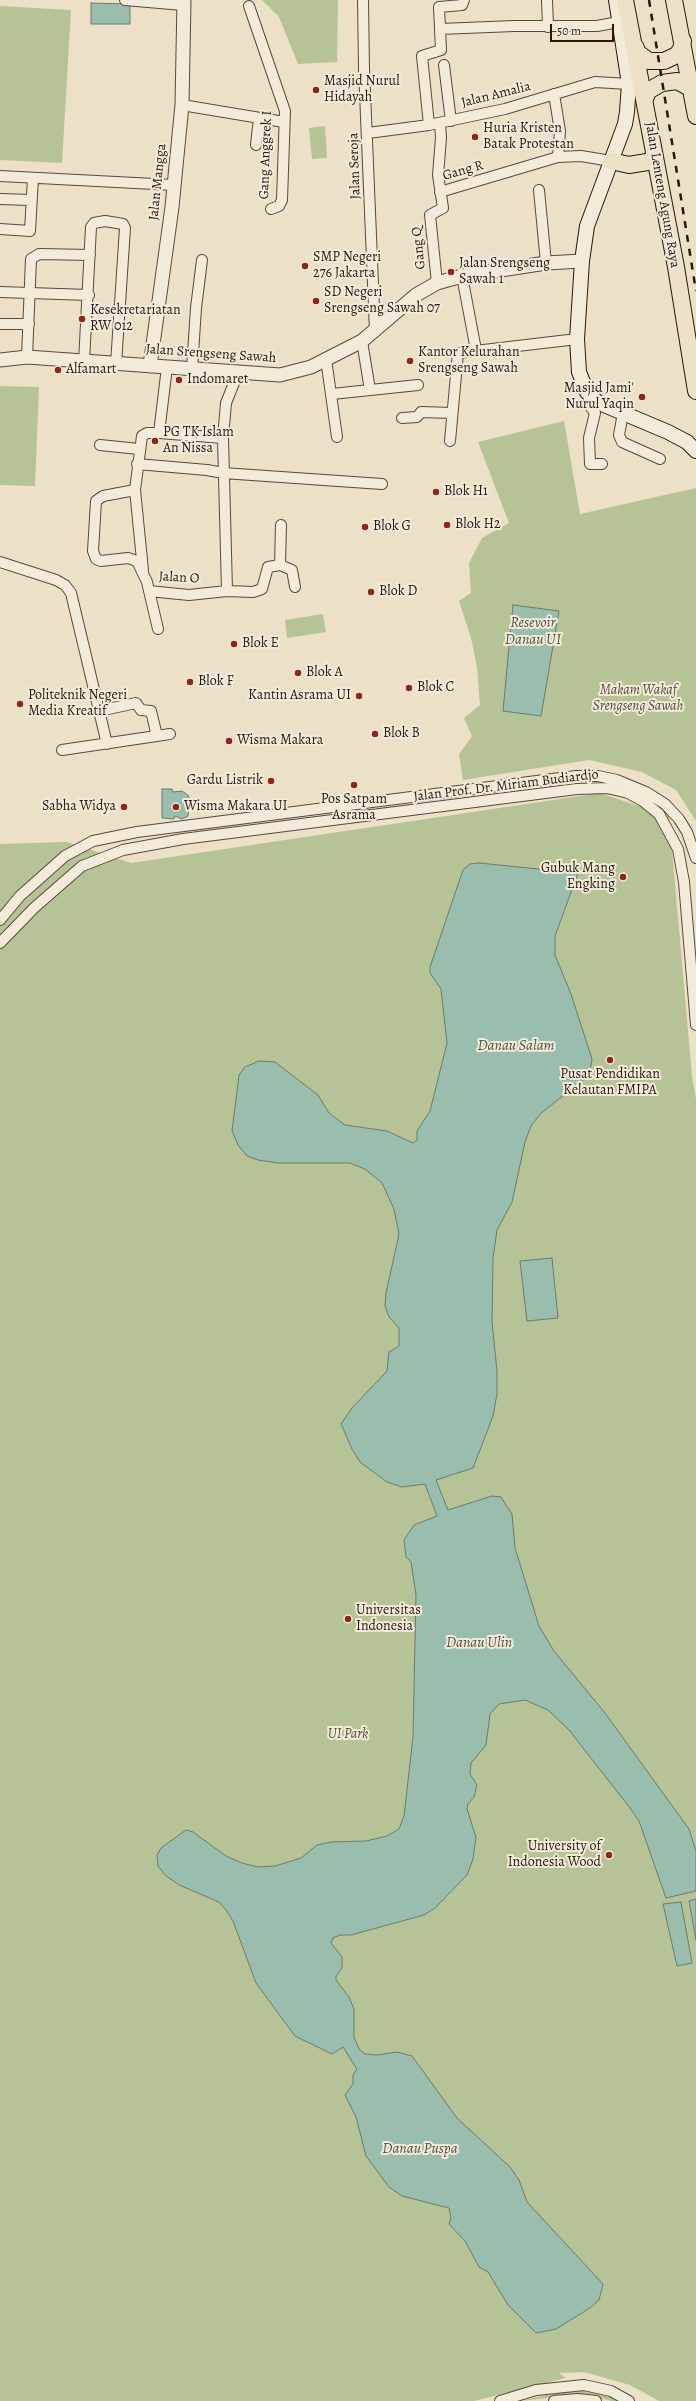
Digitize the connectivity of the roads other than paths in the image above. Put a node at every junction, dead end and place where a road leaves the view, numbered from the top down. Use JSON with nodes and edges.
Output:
{"nodes":[{"id":1,"x":126,"y":0,"type":"edge"},
{"id":2,"x":363,"y":0,"type":"edge"},
{"id":3,"x":464,"y":0,"type":"edge"},
{"id":4,"x":547,"y":0,"type":"edge"},
{"id":5,"x":616,"y":0,"type":"edge"},
{"id":6,"x":625,"y":0,"type":"edge"},
{"id":7,"x":674,"y":0,"type":"edge"},
{"id":8,"x":183,"y":3,"type":"edge"},
{"id":9,"x":250,"y":6,"type":"dead end"},
{"id":10,"x":619,"y":22,"type":"junction"},
{"id":11,"x":548,"y":27,"type":"junction"},
{"id":12,"x":440,"y":29,"type":"junction"},
{"id":13,"x":683,"y":40,"type":"junction"},
{"id":14,"x":635,"y":46,"type":"junction"},
{"id":15,"x":444,"y":65,"type":"dead end"},
{"id":16,"x":629,"y":84,"type":"junction"},
{"id":17,"x":690,"y":88,"type":"junction"},
{"id":18,"x":554,"y":94,"type":"junction"},
{"id":19,"x":645,"y":99,"type":"junction"},
{"id":20,"x":182,"y":105,"type":"junction"},
{"id":21,"x":696,"y":116,"type":"edge"},
{"id":22,"x":259,"y":118,"type":"junction"},
{"id":23,"x":451,"y":121,"type":"junction"},
{"id":24,"x":284,"y":122,"type":"junction"},
{"id":25,"x":440,"y":123,"type":"junction"},
{"id":26,"x":429,"y":125,"type":"junction"},
{"id":27,"x":368,"y":133,"type":"junction"},
{"id":28,"x":256,"y":146,"type":"dead end"},
{"id":29,"x":558,"y":157,"type":"junction"},
{"id":30,"x":655,"y":157,"type":"junction"},
{"id":31,"x":611,"y":161,"type":"junction"},
{"id":32,"x":0,"y":176,"type":"edge"},
{"id":33,"x":33,"y":178,"type":"junction"},
{"id":34,"x":174,"y":185,"type":"junction"},
{"id":35,"x":539,"y":190,"type":"dead end"},
{"id":36,"x":440,"y":192,"type":"junction"},
{"id":37,"x":0,"y":199,"type":"edge"},
{"id":38,"x":31,"y":200,"type":"junction"},
{"id":39,"x":272,"y":209,"type":"dead end"},
{"id":40,"x":0,"y":229,"type":"edge"},
{"id":41,"x":90,"y":255,"type":"junction"},
{"id":42,"x":202,"y":260,"type":"dead end"},
{"id":43,"x":582,"y":261,"type":"junction"},
{"id":44,"x":546,"y":263,"type":"junction"},
{"id":45,"x":462,"y":276,"type":"junction"},
{"id":46,"x":436,"y":283,"type":"junction"},
{"id":47,"x":0,"y":292,"type":"edge"},
{"id":48,"x":30,"y":293,"type":"junction"},
{"id":49,"x":88,"y":295,"type":"junction"},
{"id":50,"x":0,"y":324,"type":"edge"},
{"id":51,"x":29,"y":324,"type":"junction"},
{"id":52,"x":375,"y":331,"type":"junction"},
{"id":53,"x":577,"y":339,"type":"junction"},
{"id":54,"x":362,"y":341,"type":"junction"},
{"id":55,"x":476,"y":350,"type":"junction"},
{"id":56,"x":28,"y":358,"type":"junction"},
{"id":57,"x":326,"y":359,"type":"junction"},
{"id":58,"x":0,"y":360,"type":"edge"},
{"id":59,"x":84,"y":362,"type":"junction"},
{"id":60,"x":116,"y":364,"type":"junction"},
{"id":61,"x":150,"y":366,"type":"junction"},
{"id":62,"x":167,"y":368,"type":"junction"},
{"id":63,"x":192,"y":369,"type":"junction"},
{"id":64,"x":238,"y":373,"type":"junction"},
{"id":65,"x":369,"y":384,"type":"dead end"},
{"id":66,"x":418,"y":385,"type":"dead end"},
{"id":67,"x":696,"y":391,"type":"edge"},
{"id":68,"x":332,"y":394,"type":"junction"},
{"id":69,"x":589,"y":395,"type":"junction"},
{"id":70,"x":452,"y":413,"type":"junction"},
{"id":71,"x":623,"y":413,"type":"junction"},
{"id":72,"x":402,"y":418,"type":"dead end"},
{"id":73,"x":159,"y":433,"type":"junction"},
{"id":74,"x":337,"y":437,"type":"dead end"},
{"id":75,"x":222,"y":438,"type":"junction"},
{"id":76,"x":450,"y":441,"type":"dead end"},
{"id":77,"x":100,"y":445,"type":"dead end"},
{"id":78,"x":139,"y":449,"type":"junction"},
{"id":79,"x":696,"y":451,"type":"edge"},
{"id":80,"x":660,"y":459,"type":"dead end"},
{"id":81,"x":137,"y":464,"type":"junction"},
{"id":82,"x":602,"y":464,"type":"dead end"},
{"id":83,"x":223,"y":473,"type":"junction"},
{"id":84,"x":382,"y":484,"type":"dead end"},
{"id":85,"x":135,"y":490,"type":"junction"},
{"id":86,"x":281,"y":525,"type":"dead end"},
{"id":87,"x":0,"y":562,"type":"edge"},
{"id":88,"x":280,"y":565,"type":"junction"},
{"id":89,"x":143,"y":570,"type":"junction"},
{"id":90,"x":294,"y":587,"type":"dead end"},
{"id":91,"x":149,"y":591,"type":"junction"},
{"id":92,"x":227,"y":591,"type":"junction"},
{"id":93,"x":158,"y":629,"type":"dead end"},
{"id":94,"x":100,"y":711,"type":"junction"},
{"id":95,"x":170,"y":734,"type":"dead end"},
{"id":96,"x":157,"y":736,"type":"junction"},
{"id":97,"x":107,"y":744,"type":"junction"},
{"id":98,"x":62,"y":750,"type":"dead end"},
{"id":99,"x":490,"y":787,"type":"junction"},
{"id":100,"x":492,"y":800,"type":"junction"},
{"id":101,"x":92,"y":841,"type":"junction"},
{"id":102,"x":98,"y":858,"type":"junction"},
{"id":103,"x":696,"y":858,"type":"edge"},
{"id":104,"x":0,"y":920,"type":"edge"},
{"id":105,"x":0,"y":943,"type":"edge"},
{"id":106,"x":696,"y":1025,"type":"edge"},
{"id":107,"x":500,"y":2401,"type":"edge"},
{"id":108,"x":554,"y":2401,"type":"edge"},
{"id":109,"x":596,"y":2401,"type":"edge"},
{"id":110,"x":629,"y":2401,"type":"edge"}],
"edges":[{"from":1,"to":8,"type":"street"},
{"from":2,"to":27,"type":"street","name":"Jalan Seroja"},
{"from":3,"to":12,"type":"street"},
{"from":4,"to":11,"type":"street"},
{"from":5,"to":10,"type":"main road"},
{"from":6,"to":14,"type":"main road","name":"Jalan Lenteng Agung Raya"},
{"from":7,"to":13,"type":"main road"},
{"from":8,"to":20,"type":"street","name":"Jalan Mangga"},
{"from":9,"to":24,"type":"street","name":"Gang Anggrek I"},
{"from":10,"to":11,"type":"street"},
{"from":10,"to":16,"type":"main road"},
{"from":11,"to":12,"type":"street"},
{"from":12,"to":26,"type":"street"},
{"from":13,"to":14,"type":"main road"},
{"from":13,"to":17,"type":"main road"},
{"from":14,"to":19,"type":"main road","name":"Jalan Lenteng Agung Raya"},
{"from":15,"to":23,"type":"street"},
{"from":16,"to":18,"type":"street","name":"Jalan Amalia"},
{"from":16,"to":31,"type":"main road"},
{"from":17,"to":19,"type":"main road"},
{"from":17,"to":21,"type":"main road"},
{"from":18,"to":23,"type":"street","name":"Jalan Amalia"},
{"from":18,"to":29,"type":"street"},
{"from":19,"to":30,"type":"main road","name":"Jalan Lenteng Agung Raya"},
{"from":20,"to":22,"type":"street"},
{"from":20,"to":34,"type":"street","name":"Jalan Mangga"},
{"from":22,"to":24,"type":"street"},
{"from":22,"to":28,"type":"street"},
{"from":23,"to":25,"type":"street","name":"Jalan Amalia"},
{"from":24,"to":39,"type":"street","name":"Gang Anggrek I"},
{"from":25,"to":26,"type":"street","name":"Jalan Amalia"},
{"from":25,"to":36,"type":"street","name":"Gang Q"},
{"from":26,"to":27,"type":"street","name":"Jalan Amalia"},
{"from":27,"to":52,"type":"street","name":"Jalan Seroja"},
{"from":29,"to":31,"type":"street","name":"Gang R"},
{"from":29,"to":36,"type":"street","name":"Gang R"},
{"from":30,"to":31,"type":"main road"},
{"from":30,"to":67,"type":"main road","name":"Jalan Lenteng Agung Raya"},
{"from":31,"to":43,"type":"main road"},
{"from":32,"to":33,"type":"street"},
{"from":33,"to":34,"type":"street"},
{"from":33,"to":38,"type":"street"},
{"from":34,"to":61,"type":"street","name":"Jalan Mangga"},
{"from":35,"to":44,"type":"street"},
{"from":36,"to":46,"type":"street","name":"Gang Q"},
{"from":37,"to":38,"type":"street"},
{"from":38,"to":40,"type":"street"},
{"from":41,"to":48,"type":"street"},
{"from":41,"to":49,"type":"street"},
{"from":41,"to":60,"type":"street"},
{"from":42,"to":63,"type":"street"},
{"from":43,"to":44,"type":"street","name":"Jalan Srengseng Sawah"},
{"from":43,"to":53,"type":"main road"},
{"from":44,"to":45,"type":"street","name":"Jalan Srengseng Sawah"},
{"from":45,"to":46,"type":"street","name":"Jalan Srengseng Sawah"},
{"from":45,"to":55,"type":"street"},
{"from":46,"to":52,"type":"street","name":"Jalan Srengseng Sawah"},
{"from":47,"to":48,"type":"street"},
{"from":48,"to":49,"type":"street"},
{"from":48,"to":51,"type":"street"},
{"from":49,"to":59,"type":"street"},
{"from":50,"to":51,"type":"street"},
{"from":51,"to":56,"type":"street"},
{"from":52,"to":54,"type":"street","name":"Jalan Srengseng Sawah"},
{"from":53,"to":55,"type":"street"},
{"from":53,"to":69,"type":"main road"},
{"from":54,"to":57,"type":"street","name":"Jalan Srengseng Sawah"},
{"from":54,"to":65,"type":"street"},
{"from":55,"to":70,"type":"street"},
{"from":56,"to":58,"type":"street","name":"Jalan Srengseng Sawah"},
{"from":56,"to":59,"type":"street","name":"Jalan Srengseng Sawah"},
{"from":57,"to":64,"type":"street","name":"Jalan Srengseng Sawah"},
{"from":57,"to":68,"type":"street"},
{"from":59,"to":60,"type":"street","name":"Jalan Srengseng Sawah"},
{"from":60,"to":61,"type":"street","name":"Jalan Srengseng Sawah"},
{"from":61,"to":62,"type":"street","name":"Jalan Srengseng Sawah"},
{"from":62,"to":63,"type":"street","name":"Jalan Srengseng Sawah"},
{"from":62,"to":73,"type":"street"},
{"from":63,"to":64,"type":"street","name":"Jalan Srengseng Sawah"},
{"from":64,"to":75,"type":"street"},
{"from":66,"to":68,"type":"street"},
{"from":68,"to":74,"type":"street"},
{"from":69,"to":71,"type":"main road"},
{"from":69,"to":82,"type":"street"},
{"from":70,"to":72,"type":"street"},
{"from":70,"to":76,"type":"street"},
{"from":71,"to":79,"type":"main road"},
{"from":71,"to":80,"type":"street"},
{"from":73,"to":75,"type":"street"},
{"from":73,"to":78,"type":"street"},
{"from":75,"to":83,"type":"street"},
{"from":77,"to":78,"type":"street"},
{"from":78,"to":81,"type":"street"},
{"from":81,"to":83,"type":"street"},
{"from":81,"to":85,"type":"street"},
{"from":83,"to":84,"type":"street"},
{"from":83,"to":92,"type":"street"},
{"from":85,"to":89,"type":"street"},
{"from":85,"to":89,"type":"street","name":"Jalan O"},
{"from":86,"to":88,"type":"street"},
{"from":87,"to":94,"type":"street"},
{"from":88,"to":90,"type":"street"},
{"from":88,"to":92,"type":"street","name":"Jalan O"},
{"from":89,"to":91,"type":"street","name":"Jalan O"},
{"from":91,"to":92,"type":"street","name":"Jalan O"},
{"from":91,"to":93,"type":"street"},
{"from":94,"to":96,"type":"street"},
{"from":94,"to":97,"type":"street"},
{"from":95,"to":96,"type":"street"},
{"from":96,"to":97,"type":"street"},
{"from":97,"to":98,"type":"street"},
{"from":99,"to":100,"type":"street"},
{"from":99,"to":101,"type":"street","name":"Jalan Prof. Dr. Miriam Budiardjo"},
{"from":99,"to":103,"type":"street","name":"Jalan Prof. Dr. Miriam Budiardjo"},
{"from":100,"to":102,"type":"street","name":"Jalan Prof. Dr. Miriam Budiardjo"},
{"from":100,"to":106,"type":"street","name":"Jalan Prof. Dr. Miriam Budiardjo"},
{"from":101,"to":102,"type":"street"},
{"from":101,"to":104,"type":"street","name":"Jalan Prof. Dr. Miriam Budiardjo"},
{"from":102,"to":105,"type":"street","name":"Jalan Prof. Dr. Miriam Budiardjo"},
{"from":107,"to":110,"type":"street"},
{"from":108,"to":109,"type":"street"}]}
